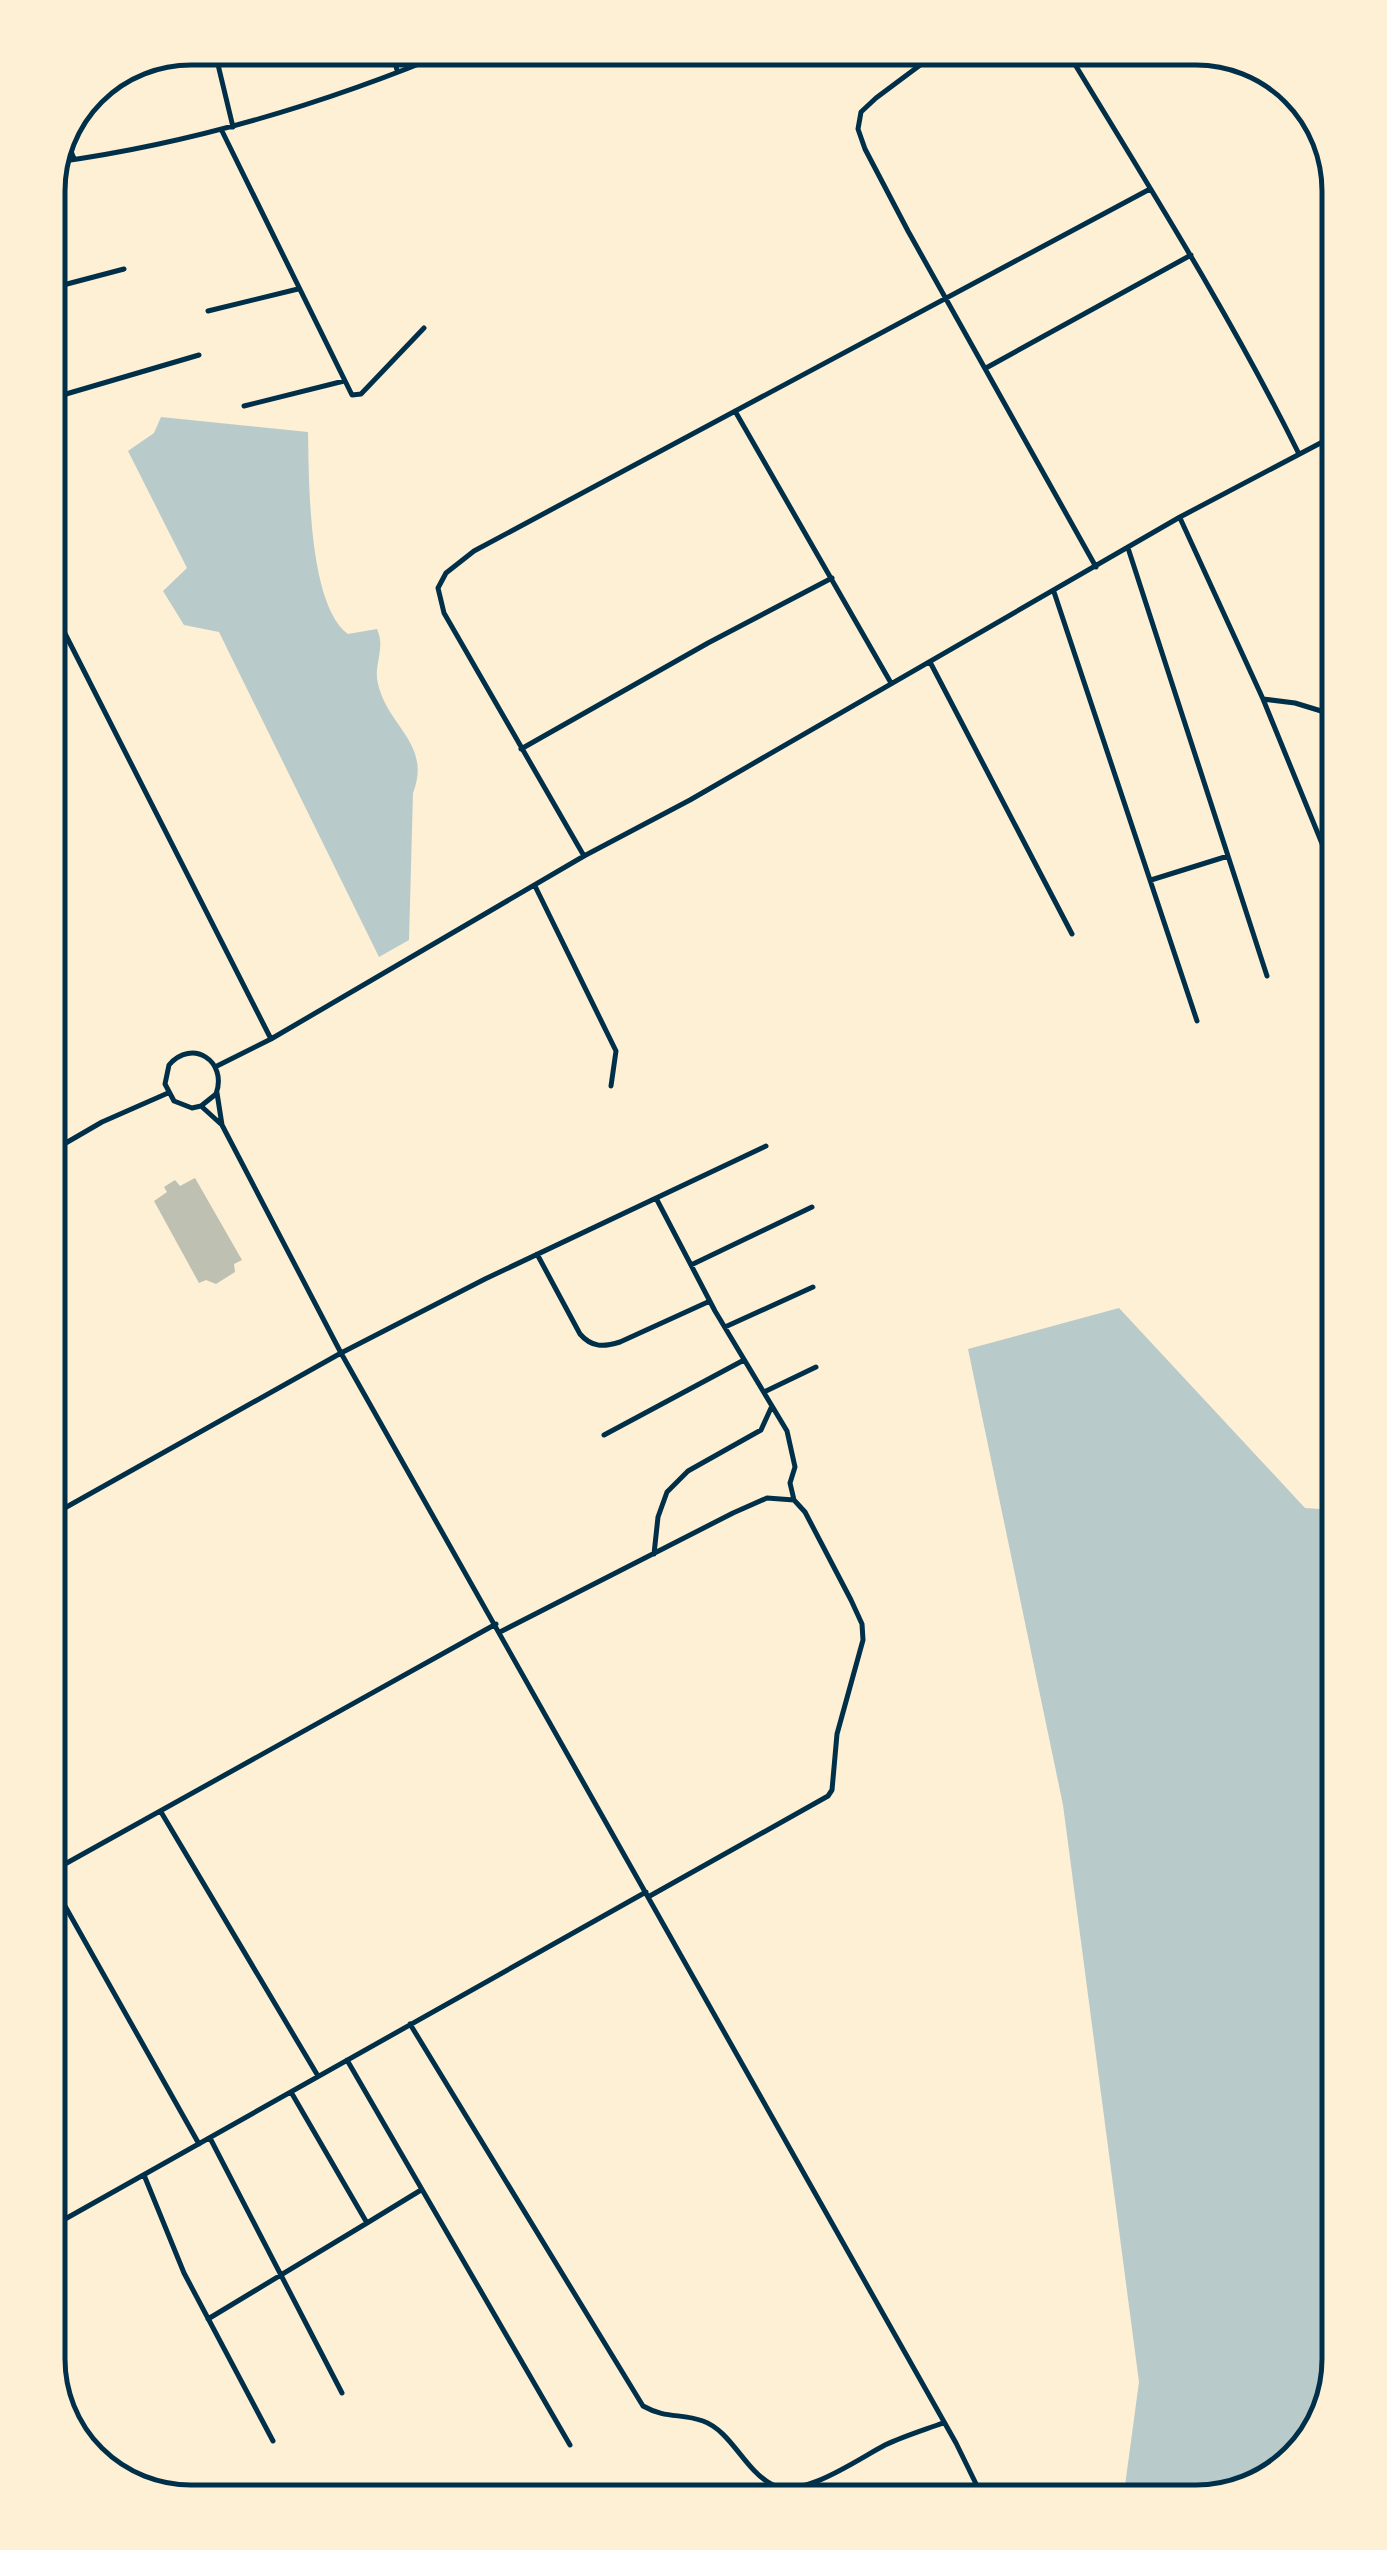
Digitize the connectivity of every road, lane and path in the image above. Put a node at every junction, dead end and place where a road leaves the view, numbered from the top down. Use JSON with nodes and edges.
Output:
{"nodes":[{"id":1,"x":218,"y":65,"type":"edge"},
{"id":2,"x":396,"y":65,"type":"edge"},
{"id":3,"x":412,"y":65,"type":"edge"},
{"id":4,"x":920,"y":65,"type":"edge"},
{"id":5,"x":1075,"y":65,"type":"edge"},
{"id":6,"x":398,"y":70,"type":"junction"},
{"id":7,"x":233,"y":127,"type":"junction"},
{"id":8,"x":222,"y":131,"type":"junction"},
{"id":9,"x":71,"y":153,"type":"edge"},
{"id":10,"x":74,"y":160,"type":"junction"},
{"id":11,"x":69,"y":161,"type":"edge"},
{"id":12,"x":1150,"y":189,"type":"junction"},
{"id":13,"x":1191,"y":255,"type":"junction"},
{"id":14,"x":124,"y":269,"type":"dead end"},
{"id":15,"x":65,"y":285,"type":"edge"},
{"id":16,"x":298,"y":289,"type":"junction"},
{"id":17,"x":945,"y":297,"type":"junction"},
{"id":18,"x":208,"y":311,"type":"dead end"},
{"id":19,"x":424,"y":328,"type":"dead end"},
{"id":20,"x":198,"y":355,"type":"dead end"},
{"id":21,"x":986,"y":368,"type":"junction"},
{"id":22,"x":344,"y":381,"type":"junction"},
{"id":23,"x":65,"y":394,"type":"edge"},
{"id":24,"x":244,"y":406,"type":"dead end"},
{"id":25,"x":735,"y":410,"type":"junction"},
{"id":26,"x":1322,"y":442,"type":"edge"},
{"id":27,"x":1299,"y":454,"type":"junction"},
{"id":28,"x":1180,"y":517,"type":"junction"},
{"id":29,"x":1128,"y":548,"type":"junction"},
{"id":30,"x":1096,"y":567,"type":"junction"},
{"id":31,"x":832,"y":578,"type":"junction"},
{"id":32,"x":1054,"y":591,"type":"junction"},
{"id":33,"x":65,"y":634,"type":"edge"},
{"id":34,"x":929,"y":661,"type":"junction"},
{"id":35,"x":891,"y":683,"type":"junction"},
{"id":36,"x":1263,"y":699,"type":"junction"},
{"id":37,"x":1322,"y":711,"type":"edge"},
{"id":38,"x":521,"y":750,"type":"junction"},
{"id":39,"x":1322,"y":844,"type":"edge"},
{"id":40,"x":584,"y":856,"type":"junction"},
{"id":41,"x":1228,"y":856,"type":"junction"},
{"id":42,"x":1150,"y":880,"type":"junction"},
{"id":43,"x":534,"y":886,"type":"junction"},
{"id":44,"x":1072,"y":934,"type":"dead end"},
{"id":45,"x":1267,"y":976,"type":"dead end"},
{"id":46,"x":1196,"y":1021,"type":"dead end"},
{"id":47,"x":271,"y":1039,"type":"junction"},
{"id":48,"x":217,"y":1066,"type":"junction"},
{"id":49,"x":611,"y":1086,"type":"dead end"},
{"id":50,"x":168,"y":1093,"type":"junction"},
{"id":51,"x":217,"y":1093,"type":"junction"},
{"id":52,"x":201,"y":1106,"type":"junction"},
{"id":53,"x":222,"y":1125,"type":"junction"},
{"id":54,"x":65,"y":1143,"type":"edge"},
{"id":55,"x":766,"y":1146,"type":"dead end"},
{"id":56,"x":656,"y":1198,"type":"junction"},
{"id":57,"x":812,"y":1207,"type":"dead end"},
{"id":58,"x":537,"y":1254,"type":"junction"},
{"id":59,"x":691,"y":1265,"type":"junction"},
{"id":60,"x":813,"y":1287,"type":"dead end"},
{"id":61,"x":710,"y":1301,"type":"junction"},
{"id":62,"x":725,"y":1327,"type":"junction"},
{"id":63,"x":340,"y":1353,"type":"junction"},
{"id":64,"x":744,"y":1360,"type":"junction"},
{"id":65,"x":816,"y":1368,"type":"dead end"},
{"id":66,"x":764,"y":1392,"type":"junction"},
{"id":67,"x":772,"y":1406,"type":"junction"},
{"id":68,"x":604,"y":1435,"type":"dead end"},
{"id":69,"x":794,"y":1500,"type":"junction"},
{"id":70,"x":65,"y":1508,"type":"edge"},
{"id":71,"x":654,"y":1554,"type":"junction"},
{"id":72,"x":496,"y":1624,"type":"junction"},
{"id":73,"x":500,"y":1632,"type":"junction"},
{"id":74,"x":160,"y":1811,"type":"junction"},
{"id":75,"x":65,"y":1864,"type":"edge"},
{"id":76,"x":647,"y":1895,"type":"junction"},
{"id":77,"x":65,"y":1906,"type":"edge"},
{"id":78,"x":410,"y":2024,"type":"junction"},
{"id":79,"x":347,"y":2060,"type":"junction"},
{"id":80,"x":318,"y":2076,"type":"junction"},
{"id":81,"x":290,"y":2092,"type":"junction"},
{"id":82,"x":210,"y":2138,"type":"junction"},
{"id":83,"x":199,"y":2144,"type":"junction"},
{"id":84,"x":144,"y":2175,"type":"junction"},
{"id":85,"x":421,"y":2190,"type":"junction"},
{"id":86,"x":65,"y":2220,"type":"edge"},
{"id":87,"x":366,"y":2223,"type":"junction"},
{"id":88,"x":282,"y":2276,"type":"junction"},
{"id":89,"x":208,"y":2320,"type":"junction"},
{"id":90,"x":342,"y":2393,"type":"dead end"},
{"id":91,"x":944,"y":2423,"type":"junction"},
{"id":92,"x":273,"y":2441,"type":"dead end"},
{"id":93,"x":570,"y":2444,"type":"dead end"},
{"id":94,"x":775,"y":2485,"type":"edge"},
{"id":95,"x":803,"y":2485,"type":"edge"},
{"id":96,"x":976,"y":2485,"type":"edge"}],
"edges":[{"from":1,"to":7,"type":"street"},
{"from":2,"to":6,"type":"street"},
{"from":3,"to":6,"type":"street"},
{"from":4,"to":17,"type":"street"},
{"from":5,"to":12,"type":"street"},
{"from":6,"to":7,"type":"street"},
{"from":7,"to":8,"type":"street"},
{"from":8,"to":10,"type":"street"},
{"from":8,"to":16,"type":"street"},
{"from":9,"to":10,"type":"street"},
{"from":10,"to":11,"type":"street"},
{"from":12,"to":13,"type":"street"},
{"from":12,"to":17,"type":"street"},
{"from":13,"to":21,"type":"street"},
{"from":13,"to":27,"type":"street"},
{"from":14,"to":15,"type":"street"},
{"from":16,"to":18,"type":"street"},
{"from":16,"to":22,"type":"street"},
{"from":17,"to":21,"type":"street"},
{"from":17,"to":25,"type":"street"},
{"from":19,"to":22,"type":"street"},
{"from":20,"to":23,"type":"street"},
{"from":21,"to":30,"type":"street"},
{"from":22,"to":24,"type":"street"},
{"from":25,"to":31,"type":"street"},
{"from":25,"to":38,"type":"street"},
{"from":26,"to":27,"type":"street"},
{"from":27,"to":28,"type":"street"},
{"from":28,"to":29,"type":"street"},
{"from":28,"to":36,"type":"street"},
{"from":29,"to":30,"type":"street"},
{"from":29,"to":41,"type":"street"},
{"from":30,"to":32,"type":"street"},
{"from":31,"to":35,"type":"street"},
{"from":31,"to":38,"type":"street"},
{"from":32,"to":34,"type":"street"},
{"from":32,"to":42,"type":"street"},
{"from":33,"to":47,"type":"street"},
{"from":34,"to":35,"type":"street"},
{"from":34,"to":44,"type":"street"},
{"from":35,"to":40,"type":"street"},
{"from":36,"to":37,"type":"street"},
{"from":36,"to":39,"type":"street"},
{"from":38,"to":40,"type":"street"},
{"from":40,"to":43,"type":"street"},
{"from":41,"to":42,"type":"street"},
{"from":41,"to":45,"type":"street"},
{"from":42,"to":46,"type":"street"},
{"from":43,"to":47,"type":"street"},
{"from":43,"to":49,"type":"street"},
{"from":47,"to":48,"type":"street"},
{"from":48,"to":50,"type":"street"},
{"from":48,"to":51,"type":"street"},
{"from":50,"to":52,"type":"street"},
{"from":50,"to":54,"type":"street"},
{"from":51,"to":52,"type":"street"},
{"from":51,"to":53,"type":"street"},
{"from":52,"to":53,"type":"street"},
{"from":53,"to":63,"type":"street"},
{"from":55,"to":56,"type":"street"},
{"from":56,"to":58,"type":"street"},
{"from":56,"to":59,"type":"street"},
{"from":57,"to":59,"type":"street"},
{"from":58,"to":61,"type":"street"},
{"from":58,"to":63,"type":"street"},
{"from":59,"to":61,"type":"street"},
{"from":60,"to":62,"type":"street"},
{"from":61,"to":62,"type":"street"},
{"from":62,"to":64,"type":"street"},
{"from":63,"to":70,"type":"street"},
{"from":63,"to":72,"type":"street"},
{"from":64,"to":66,"type":"street"},
{"from":64,"to":68,"type":"street"},
{"from":65,"to":66,"type":"street"},
{"from":66,"to":67,"type":"street"},
{"from":67,"to":69,"type":"street"},
{"from":67,"to":71,"type":"street"},
{"from":69,"to":71,"type":"street"},
{"from":69,"to":76,"type":"street"},
{"from":71,"to":73,"type":"street"},
{"from":72,"to":73,"type":"street"},
{"from":72,"to":74,"type":"street"},
{"from":73,"to":76,"type":"street"},
{"from":74,"to":75,"type":"street"},
{"from":74,"to":80,"type":"street"},
{"from":76,"to":78,"type":"street"},
{"from":76,"to":91,"type":"street"},
{"from":77,"to":83,"type":"street"},
{"from":78,"to":79,"type":"street"},
{"from":78,"to":94,"type":"street"},
{"from":79,"to":80,"type":"street"},
{"from":79,"to":85,"type":"street"},
{"from":80,"to":81,"type":"street"},
{"from":81,"to":82,"type":"street"},
{"from":81,"to":87,"type":"street"},
{"from":82,"to":83,"type":"street"},
{"from":82,"to":88,"type":"street"},
{"from":83,"to":84,"type":"street"},
{"from":84,"to":86,"type":"street"},
{"from":84,"to":89,"type":"street"},
{"from":85,"to":87,"type":"street"},
{"from":85,"to":93,"type":"street"},
{"from":87,"to":88,"type":"street"},
{"from":88,"to":89,"type":"street"},
{"from":88,"to":90,"type":"street"},
{"from":89,"to":92,"type":"street"},
{"from":91,"to":95,"type":"street"},
{"from":91,"to":96,"type":"street"}]}
